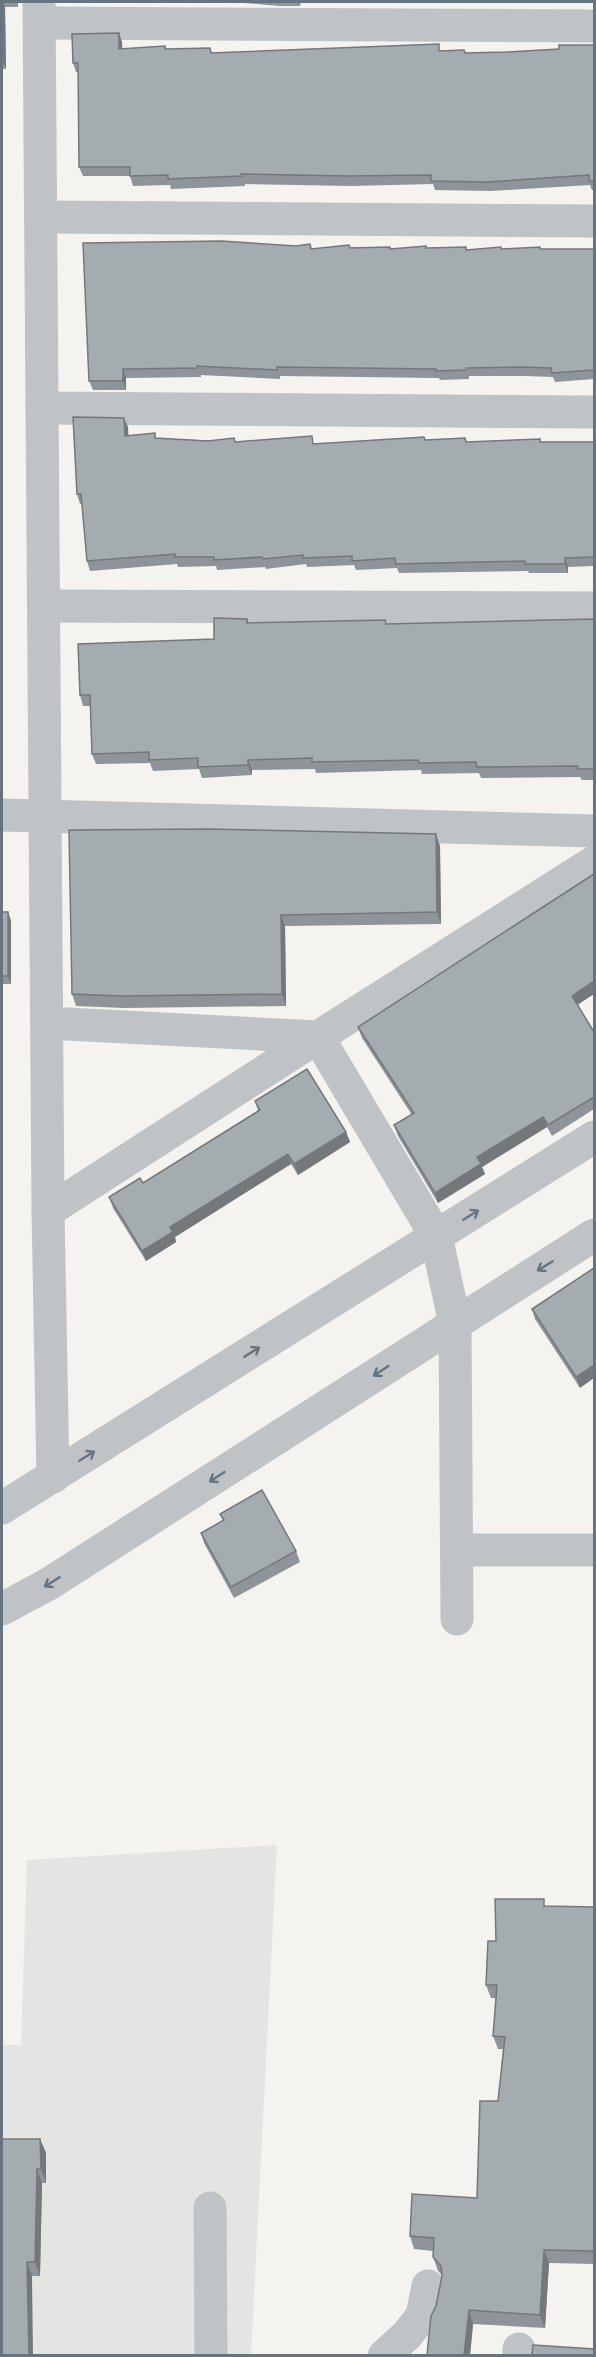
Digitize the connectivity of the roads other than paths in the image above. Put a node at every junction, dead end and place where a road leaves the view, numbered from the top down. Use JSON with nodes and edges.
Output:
{"nodes":[{"id":1,"x":39,"y":12,"type":"edge"},
{"id":2,"x":594,"y":26,"type":"edge"},
{"id":3,"x":41,"y":217,"type":"junction"},
{"id":4,"x":594,"y":220,"type":"edge"},
{"id":5,"x":42,"y":408,"type":"junction"},
{"id":6,"x":594,"y":412,"type":"edge"},
{"id":7,"x":44,"y":606,"type":"junction"},
{"id":8,"x":594,"y":608,"type":"edge"},
{"id":9,"x":2,"y":815,"type":"edge"},
{"id":10,"x":45,"y":816,"type":"junction"},
{"id":11,"x":594,"y":831,"type":"edge"},
{"id":12,"x":594,"y":862,"type":"edge"},
{"id":13,"x":47,"y":1023,"type":"junction"},
{"id":14,"x":318,"y":1037,"type":"junction"},
{"id":15,"x":594,"y":1137,"type":"edge"},
{"id":16,"x":48,"y":1210,"type":"junction"},
{"id":17,"x":594,"y":1235,"type":"edge"},
{"id":18,"x":436,"y":1236,"type":"junction"},
{"id":19,"x":455,"y":1324,"type":"junction"},
{"id":20,"x":53,"y":1477,"type":"junction"},
{"id":21,"x":2,"y":1508,"type":"edge"},
{"id":22,"x":458,"y":1550,"type":"junction"},
{"id":23,"x":594,"y":1550,"type":"edge"},
{"id":24,"x":2,"y":1609,"type":"edge"},
{"id":25,"x":458,"y":1619,"type":"dead end"},
{"id":26,"x":210,"y":2208,"type":"dead end"},
{"id":27,"x":428,"y":2286,"type":"dead end"},
{"id":28,"x":211,"y":2355,"type":"edge"},
{"id":29,"x":384,"y":2355,"type":"edge"}],
"edges":[{"from":1,"to":2,"type":"street"},
{"from":1,"to":3,"type":"street"},
{"from":3,"to":4,"type":"street"},
{"from":3,"to":5,"type":"street"},
{"from":5,"to":6,"type":"street"},
{"from":5,"to":7,"type":"street"},
{"from":7,"to":8,"type":"street"},
{"from":7,"to":10,"type":"street"},
{"from":9,"to":10,"type":"street"},
{"from":10,"to":11,"type":"street"},
{"from":10,"to":13,"type":"street"},
{"from":12,"to":14,"type":"street"},
{"from":13,"to":14,"type":"street"},
{"from":13,"to":16,"type":"street"},
{"from":14,"to":16,"type":"street"},
{"from":14,"to":18,"type":"street"},
{"from":18,"to":15,"type":"street","one_way":true},
{"from":16,"to":20,"type":"street"},
{"from":17,"to":19,"type":"street","one_way":true},
{"from":18,"to":19,"type":"street"},
{"from":20,"to":18,"type":"street","one_way":true},
{"from":19,"to":22,"type":"street"},
{"from":19,"to":24,"type":"street","one_way":true},
{"from":20,"to":21,"type":"street"},
{"from":22,"to":23,"type":"street"},
{"from":22,"to":25,"type":"street"},
{"from":26,"to":28,"type":"street"},
{"from":27,"to":29,"type":"street"}]}
